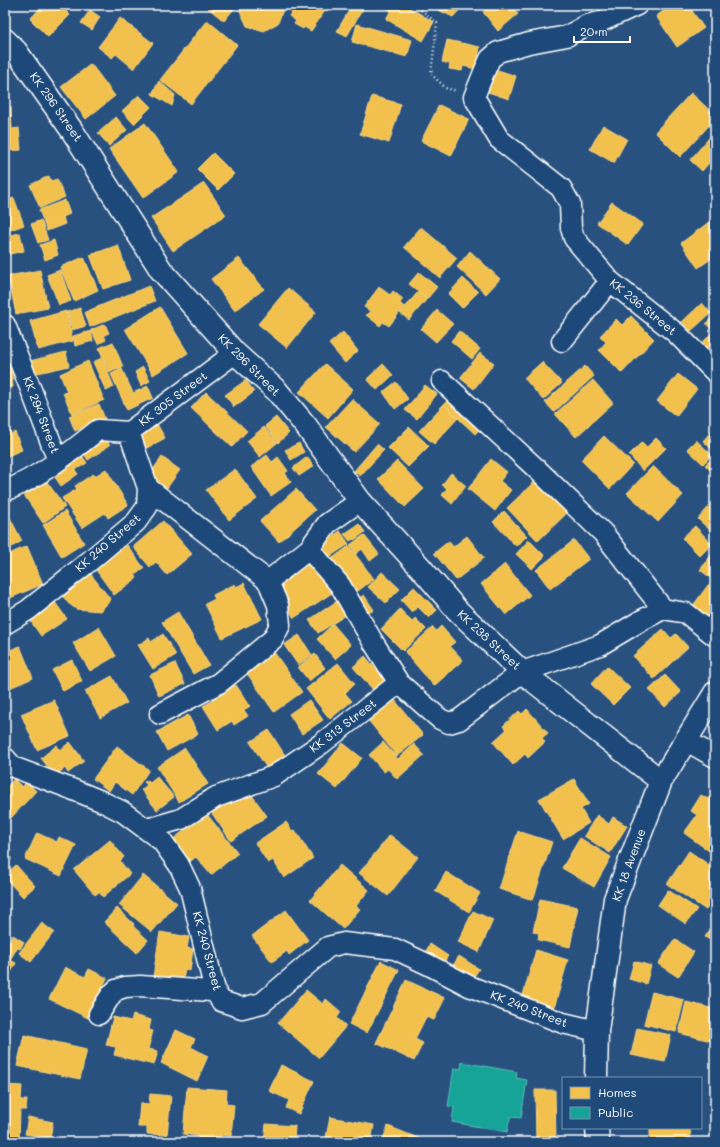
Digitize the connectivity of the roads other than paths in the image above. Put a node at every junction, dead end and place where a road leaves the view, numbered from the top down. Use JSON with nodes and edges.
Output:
{"nodes":[{"id":1,"x":636,"y":5,"type":"edge"},
{"id":2,"x":5,"y":40,"type":"edge"},
{"id":3,"x":610,"y":281,"type":"junction"},
{"id":4,"x":5,"y":325,"type":"edge"},
{"id":5,"x":562,"y":341,"type":"dead end"},
{"id":6,"x":234,"y":353,"type":"junction"},
{"id":7,"x":715,"y":372,"type":"edge"},
{"id":8,"x":442,"y":381,"type":"dead end"},
{"id":9,"x":129,"y":432,"type":"junction"},
{"id":10,"x":58,"y":461,"type":"junction"},
{"id":11,"x":148,"y":488,"type":"junction"},
{"id":12,"x":5,"y":491,"type":"edge"},
{"id":13,"x":360,"y":501,"type":"junction"},
{"id":14,"x":309,"y":549,"type":"junction"},
{"id":15,"x":268,"y":582,"type":"junction"},
{"id":16,"x":663,"y":609,"type":"junction"},
{"id":17,"x":5,"y":624,"type":"edge"},
{"id":18,"x":715,"y":636,"type":"edge"},
{"id":19,"x":522,"y":672,"type":"junction"},
{"id":20,"x":399,"y":683,"type":"junction"},
{"id":21,"x":715,"y":693,"type":"edge"},
{"id":22,"x":160,"y":714,"type":"dead end"},
{"id":23,"x":685,"y":740,"type":"junction"},
{"id":24,"x":715,"y":757,"type":"edge"},
{"id":25,"x":8,"y":765,"type":"edge"},
{"id":26,"x":660,"y":781,"type":"junction"},
{"id":27,"x":147,"y":829,"type":"junction"},
{"id":28,"x":216,"y":992,"type":"junction"},
{"id":29,"x":99,"y":1014,"type":"dead end"},
{"id":30,"x":597,"y":1031,"type":"junction"},
{"id":31,"x":596,"y":1077,"type":"edge"}],
"edges":[{"from":1,"to":3,"type":"street","name":"KK 236 Street"},
{"from":2,"to":6,"type":"main road","name":"KK 296 Street"},
{"from":3,"to":5,"type":"street"},
{"from":3,"to":7,"type":"street","name":"KK 236 Street"},
{"from":4,"to":10,"type":"street","name":"KK 294 Street"},
{"from":6,"to":9,"type":"street","name":"KK 305 Street"},
{"from":6,"to":13,"type":"main road","name":"KK 296 Street"},
{"from":8,"to":16,"type":"street"},
{"from":9,"to":10,"type":"street","name":"KK 305 Street"},
{"from":9,"to":11,"type":"street","name":"KK 240 Street"},
{"from":10,"to":12,"type":"street","name":"KK 305 Street"},
{"from":11,"to":15,"type":"street"},
{"from":11,"to":17,"type":"street","name":"KK 240 Street"},
{"from":13,"to":14,"type":"street"},
{"from":13,"to":19,"type":"main road","name":"KK 238 Street"},
{"from":14,"to":15,"type":"street"},
{"from":14,"to":20,"type":"street"},
{"from":15,"to":22,"type":"street"},
{"from":16,"to":18,"type":"street"},
{"from":16,"to":19,"type":"street","name":"KK 238 Street"},
{"from":19,"to":20,"type":"street"},
{"from":19,"to":26,"type":"main road"},
{"from":20,"to":27,"type":"street","name":"KK 313 Street"},
{"from":21,"to":23,"type":"main road","name":"KK 18 Avenue"},
{"from":23,"to":24,"type":"street"},
{"from":23,"to":26,"type":"main road","name":"KK 18 Avenue"},
{"from":25,"to":27,"type":"street","name":"KK 240 Street"},
{"from":26,"to":30,"type":"main road","name":"KK 18 Avenue"},
{"from":27,"to":28,"type":"street","name":"KK 240 Street"},
{"from":28,"to":29,"type":"street"},
{"from":28,"to":30,"type":"street","name":"KK 240 Street"},
{"from":30,"to":31,"type":"main road","name":"KK 18 Avenue"}]}
